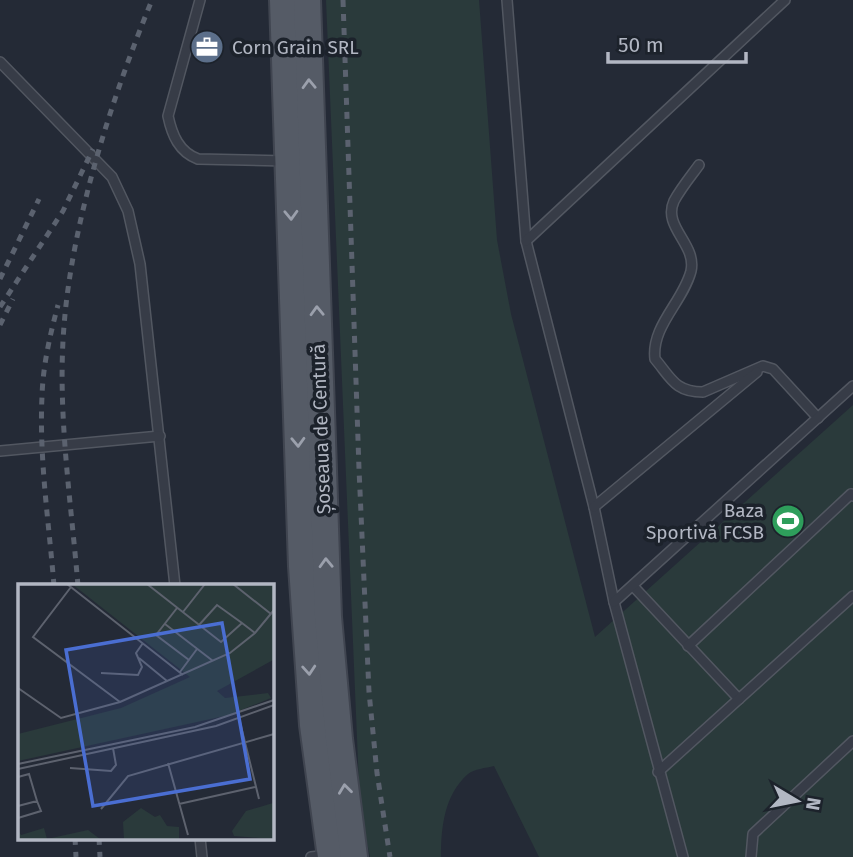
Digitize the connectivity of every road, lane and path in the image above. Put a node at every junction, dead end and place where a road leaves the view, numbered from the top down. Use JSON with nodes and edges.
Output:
{"nodes":[{"id":1,"x":200,"y":0,"type":"edge"},
{"id":2,"x":283,"y":0,"type":"edge"},
{"id":3,"x":307,"y":0,"type":"edge"},
{"id":4,"x":507,"y":0,"type":"edge"},
{"id":5,"x":785,"y":0,"type":"edge"},
{"id":6,"x":0,"y":62,"type":"edge"},
{"id":7,"x":289,"y":161,"type":"junction"},
{"id":8,"x":699,"y":165,"type":"dead end"},
{"id":9,"x":526,"y":241,"type":"junction"},
{"id":10,"x":763,"y":366,"type":"junction"},
{"id":11,"x":853,"y":386,"type":"edge"},
{"id":12,"x":818,"y":418,"type":"junction"},
{"id":13,"x":160,"y":436,"type":"junction"},
{"id":14,"x":0,"y":451,"type":"edge"},
{"id":15,"x":853,"y":496,"type":"edge"},
{"id":16,"x":594,"y":508,"type":"junction"},
{"id":17,"x":175,"y":584,"type":"edge"},
{"id":18,"x":632,"y":586,"type":"junction"},
{"id":19,"x":853,"y":596,"type":"edge"},
{"id":20,"x":614,"y":602,"type":"junction"},
{"id":21,"x":688,"y":646,"type":"junction"},
{"id":22,"x":738,"y":699,"type":"junction"},
{"id":23,"x":853,"y":741,"type":"edge"},
{"id":24,"x":658,"y":772,"type":"junction"},
{"id":25,"x":332,"y":856,"type":"edge"},
{"id":26,"x":683,"y":857,"type":"edge"},
{"id":27,"x":751,"y":857,"type":"edge"}],
"edges":[{"from":1,"to":7,"type":"lane"},
{"from":2,"to":7,"type":"main road","name":"Șoseaua de Centură"},
{"from":25,"to":3,"type":"main road","name":"Șoseaua de Centură","one_way":true},
{"from":4,"to":9,"type":"lane"},
{"from":5,"to":9,"type":"lane"},
{"from":6,"to":13,"type":"lane"},
{"from":7,"to":25,"type":"main road","name":"Șoseaua de Centură","one_way":true},
{"from":8,"to":10,"type":"lane"},
{"from":9,"to":16,"type":"lane"},
{"from":10,"to":12,"type":"lane"},
{"from":10,"to":16,"type":"lane"},
{"from":11,"to":12,"type":"lane"},
{"from":12,"to":18,"type":"lane"},
{"from":13,"to":14,"type":"lane"},
{"from":13,"to":17,"type":"lane"},
{"from":15,"to":21,"type":"lane"},
{"from":16,"to":20,"type":"lane"},
{"from":18,"to":20,"type":"lane"},
{"from":18,"to":21,"type":"lane"},
{"from":19,"to":22,"type":"lane"},
{"from":20,"to":24,"type":"lane"},
{"from":21,"to":22,"type":"lane"},
{"from":22,"to":24,"type":"lane"},
{"from":23,"to":27,"type":"lane"},
{"from":24,"to":26,"type":"lane"}]}
